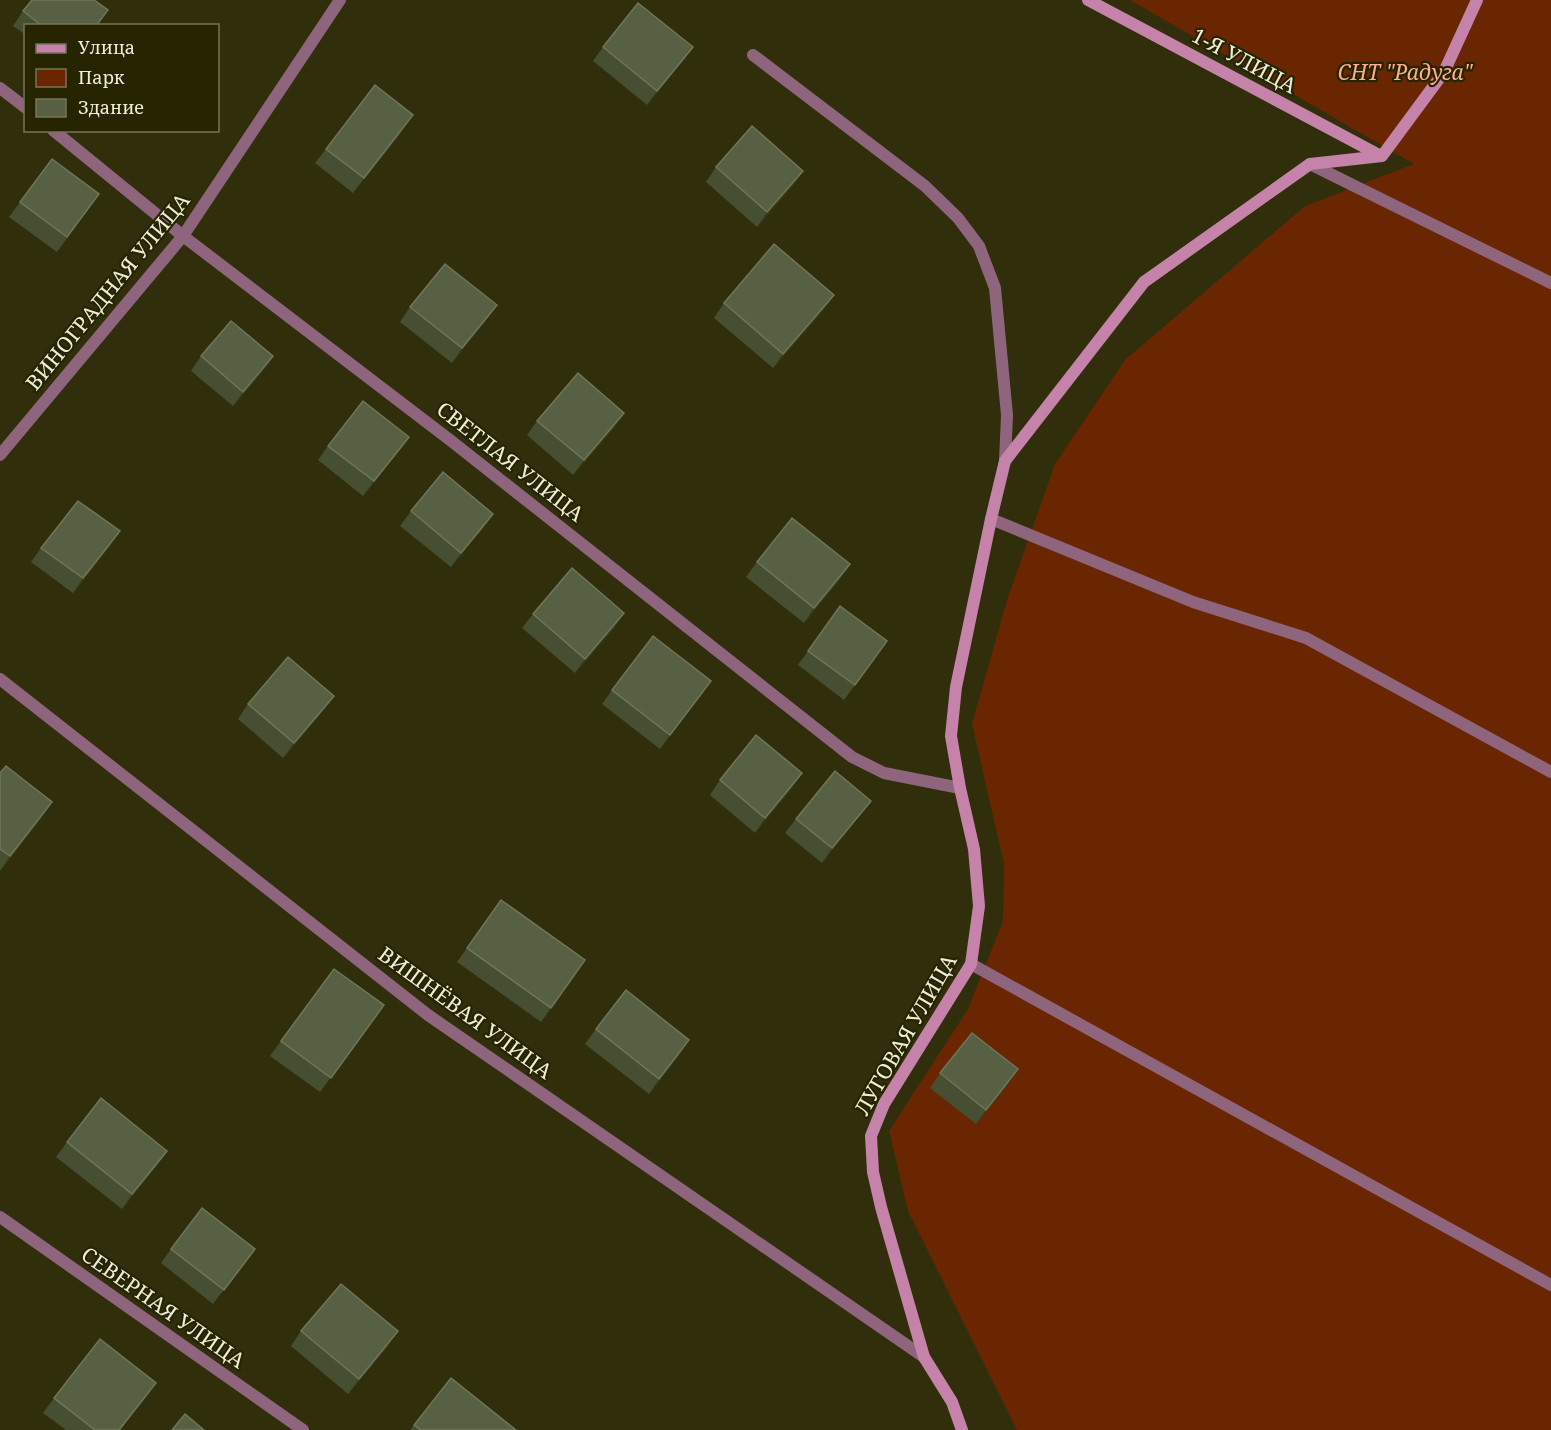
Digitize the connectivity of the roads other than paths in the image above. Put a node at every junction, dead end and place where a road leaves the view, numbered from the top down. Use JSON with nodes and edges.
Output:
{"nodes":[{"id":1,"x":340,"y":0,"type":"edge"},
{"id":2,"x":1088,"y":0,"type":"edge"},
{"id":3,"x":1477,"y":0,"type":"edge"},
{"id":4,"x":753,"y":55,"type":"dead end"},
{"id":5,"x":0,"y":88,"type":"edge"},
{"id":6,"x":24,"y":106,"type":"edge"},
{"id":7,"x":55,"y":132,"type":"edge"},
{"id":8,"x":1382,"y":156,"type":"junction"},
{"id":9,"x":1310,"y":164,"type":"junction"},
{"id":10,"x":183,"y":236,"type":"junction"},
{"id":11,"x":1551,"y":283,"type":"edge"},
{"id":12,"x":0,"y":455,"type":"edge"},
{"id":13,"x":1005,"y":461,"type":"junction"},
{"id":14,"x":991,"y":519,"type":"junction"},
{"id":15,"x":0,"y":679,"type":"edge"},
{"id":16,"x":1551,"y":772,"type":"edge"},
{"id":17,"x":960,"y":788,"type":"junction"},
{"id":18,"x":971,"y":964,"type":"junction"},
{"id":19,"x":0,"y":1218,"type":"edge"},
{"id":20,"x":1551,"y":1285,"type":"edge"},
{"id":21,"x":924,"y":1357,"type":"junction"},
{"id":22,"x":303,"y":1430,"type":"edge"},
{"id":23,"x":963,"y":1430,"type":"edge"}],
"edges":[{"from":1,"to":10,"type":"street","name":"ВИНОГРАДНАЯ УЛИЦА"},
{"from":2,"to":8,"type":"street","name":"1-Я УЛИЦА"},
{"from":3,"to":8,"type":"street"},
{"from":4,"to":13,"type":"street"},
{"from":5,"to":6,"type":"street"},
{"from":7,"to":10,"type":"street","name":"СВЕТЛАЯ УЛИЦА"},
{"from":8,"to":9,"type":"street"},
{"from":9,"to":11,"type":"street"},
{"from":9,"to":13,"type":"street"},
{"from":10,"to":12,"type":"street","name":"ВИНОГРАДНАЯ УЛИЦА"},
{"from":10,"to":17,"type":"street","name":"СВЕТЛАЯ УЛИЦА"},
{"from":13,"to":14,"type":"street","name":"ЛУГОВАЯ УЛИЦА"},
{"from":14,"to":16,"type":"street"},
{"from":14,"to":17,"type":"street","name":"ЛУГОВАЯ УЛИЦА"},
{"from":15,"to":21,"type":"street","name":"ВИШНЁВАЯ УЛИЦА"},
{"from":17,"to":18,"type":"street","name":"ЛУГОВАЯ УЛИЦА"},
{"from":18,"to":20,"type":"street"},
{"from":18,"to":21,"type":"street","name":"ЛУГОВАЯ УЛИЦА"},
{"from":19,"to":22,"type":"street","name":"СЕВЕРНАЯ УЛИЦА"},
{"from":21,"to":23,"type":"street","name":"ЛУГОВАЯ УЛИЦА"}]}
